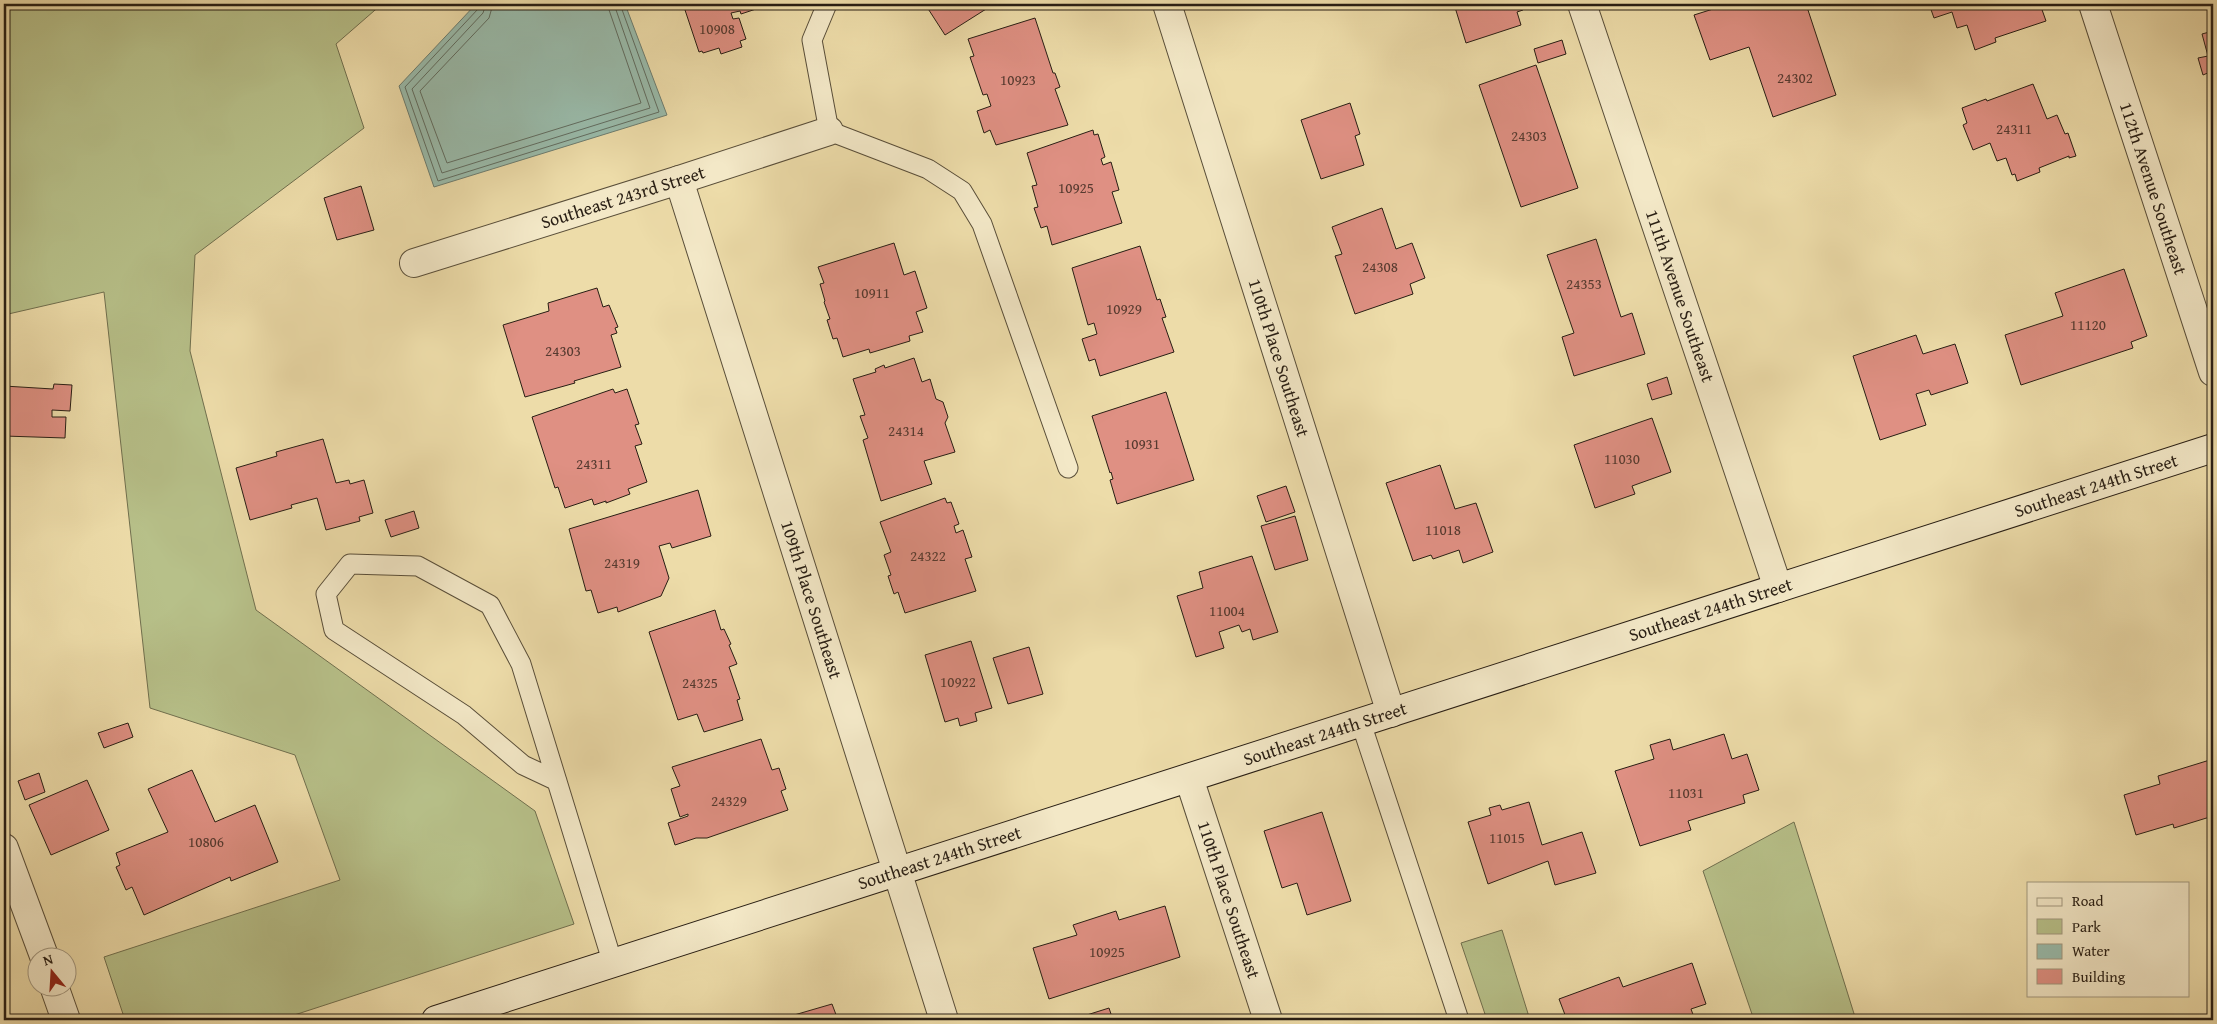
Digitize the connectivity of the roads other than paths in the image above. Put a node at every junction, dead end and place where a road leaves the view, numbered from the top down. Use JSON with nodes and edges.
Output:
{"nodes":[{"id":1,"x":827,"y":4,"type":"edge"},
{"id":2,"x":1166,"y":4,"type":"edge"},
{"id":3,"x":1582,"y":4,"type":"edge"},
{"id":4,"x":2093,"y":4,"type":"edge"},
{"id":5,"x":830,"y":131,"type":"junction"},
{"id":6,"x":679,"y":180,"type":"junction"},
{"id":7,"x":414,"y":263,"type":"dead end"},
{"id":8,"x":2213,"y":372,"type":"edge"},
{"id":9,"x":2213,"y":448,"type":"edge"},
{"id":10,"x":1068,"y":468,"type":"dead end"},
{"id":11,"x":1778,"y":588,"type":"junction"},
{"id":12,"x":1391,"y":713,"type":"junction"},
{"id":13,"x":1361,"y":723,"type":"junction"},
{"id":14,"x":1189,"y":778,"type":"junction"},
{"id":15,"x":557,"y":781,"type":"junction"},
{"id":16,"x":4,"y":848,"type":"edge"},
{"id":17,"x":896,"y":872,"type":"junction"},
{"id":18,"x":40,"y":946,"type":"edge"},
{"id":19,"x":613,"y":964,"type":"junction"},
{"id":20,"x":58,"y":996,"type":"edge"},
{"id":21,"x":66,"y":1020,"type":"edge"},
{"id":22,"x":436,"y":1020,"type":"edge"},
{"id":23,"x":944,"y":1020,"type":"edge"},
{"id":24,"x":1268,"y":1020,"type":"edge"},
{"id":25,"x":1459,"y":1020,"type":"edge"}],
"edges":[{"from":1,"to":5,"type":"lane"},
{"from":2,"to":12,"type":"street","name":"110th Place Southeast"},
{"from":3,"to":11,"type":"street","name":"111th Avenue Southeast"},
{"from":4,"to":8,"type":"street","name":"112th Avenue Southeast"},
{"from":5,"to":6,"type":"street","name":"Southeast 243rd Street"},
{"from":5,"to":10,"type":"lane"},
{"from":6,"to":7,"type":"street","name":"Southeast 243rd Street"},
{"from":6,"to":17,"type":"street","name":"109th Place Southeast"},
{"from":9,"to":11,"type":"street","name":"Southeast 244th Street"},
{"from":11,"to":12,"type":"street","name":"Southeast 244th Street"},
{"from":12,"to":13,"type":"street","name":"Southeast 244th Street"},
{"from":13,"to":14,"type":"street","name":"Southeast 244th Street"},
{"from":13,"to":25,"type":"lane"},
{"from":14,"to":17,"type":"street","name":"Southeast 244th Street"},
{"from":14,"to":24,"type":"street","name":"110th Place Southeast"},
{"from":15,"to":15,"type":"lane"},
{"from":15,"to":19,"type":"lane"},
{"from":16,"to":18,"type":"street"},
{"from":17,"to":19,"type":"street","name":"Southeast 244th Street"},
{"from":17,"to":23,"type":"street","name":"109th Place Southeast"},
{"from":19,"to":22,"type":"street","name":"Southeast 244th Street"},
{"from":20,"to":21,"type":"street"}]}
